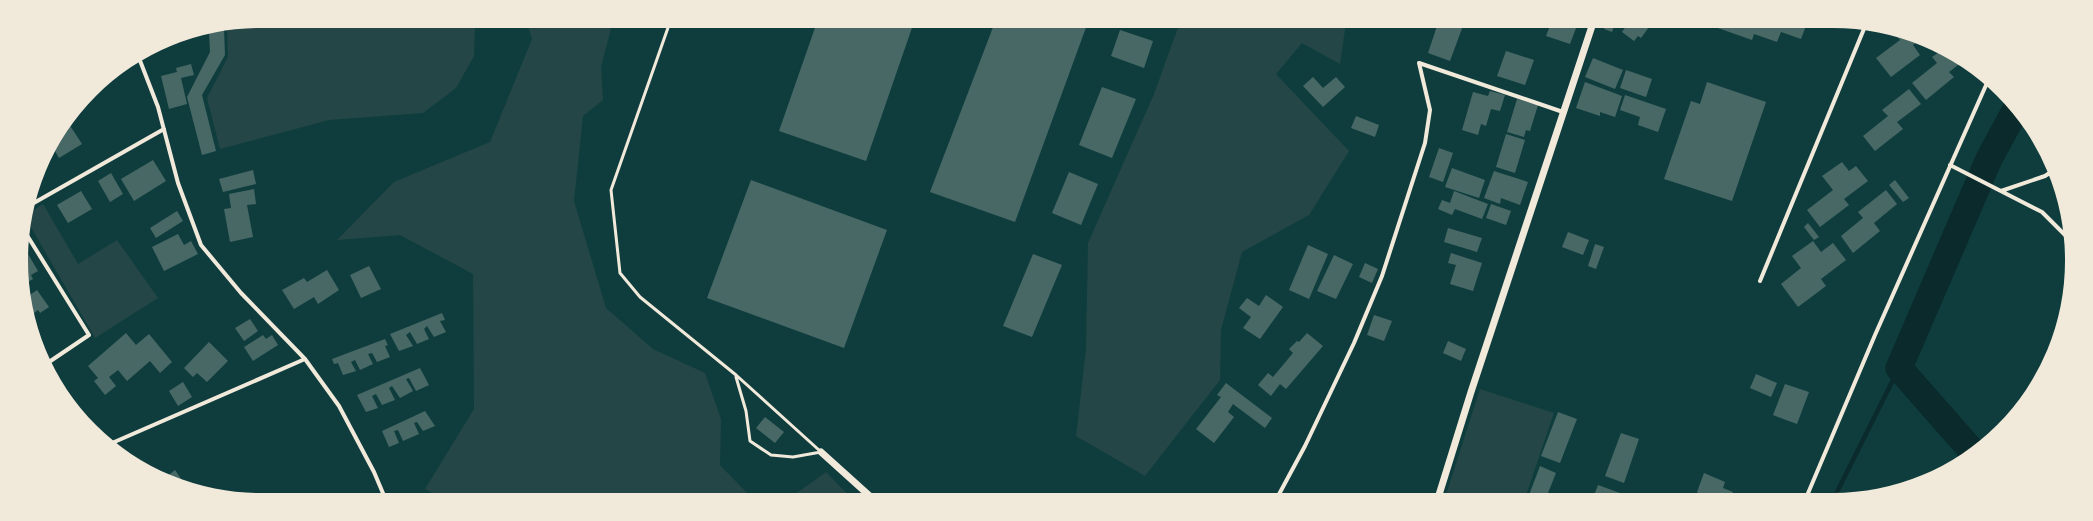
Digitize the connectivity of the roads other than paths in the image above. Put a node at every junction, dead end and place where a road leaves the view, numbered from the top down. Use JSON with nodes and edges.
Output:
{"nodes":[{"id":1,"x":668,"y":28,"type":"edge"},
{"id":2,"x":1591,"y":28,"type":"edge"},
{"id":3,"x":1863,"y":30,"type":"edge"},
{"id":4,"x":140,"y":61,"type":"edge"},
{"id":5,"x":1986,"y":86,"type":"edge"},
{"id":6,"x":1563,"y":112,"type":"junction"},
{"id":7,"x":164,"y":129,"type":"junction"},
{"id":8,"x":1950,"y":165,"type":"junction"},
{"id":9,"x":2048,"y":174,"type":"edge"},
{"id":10,"x":2001,"y":191,"type":"junction"},
{"id":11,"x":35,"y":202,"type":"edge"},
{"id":12,"x":2063,"y":233,"type":"edge"},
{"id":13,"x":29,"y":238,"type":"edge"},
{"id":14,"x":1760,"y":281,"type":"dead end"},
{"id":15,"x":305,"y":359,"type":"junction"},
{"id":16,"x":51,"y":361,"type":"edge"},
{"id":17,"x":736,"y":376,"type":"junction"},
{"id":18,"x":115,"y":442,"type":"edge"},
{"id":19,"x":821,"y":452,"type":"junction"},
{"id":20,"x":383,"y":493,"type":"edge"},
{"id":21,"x":866,"y":493,"type":"edge"},
{"id":22,"x":1280,"y":493,"type":"edge"},
{"id":23,"x":1440,"y":493,"type":"edge"},
{"id":24,"x":1808,"y":493,"type":"edge"}],
"edges":[{"from":1,"to":17,"type":"lane"},
{"from":2,"to":6,"type":"street"},
{"from":3,"to":14,"type":"street"},
{"from":4,"to":7,"type":"street"},
{"from":5,"to":8,"type":"street"},
{"from":6,"to":22,"type":"street"},
{"from":6,"to":23,"type":"street"},
{"from":7,"to":11,"type":"street"},
{"from":7,"to":15,"type":"street"},
{"from":8,"to":10,"type":"street"},
{"from":8,"to":24,"type":"street"},
{"from":9,"to":10,"type":"street"},
{"from":10,"to":12,"type":"street"},
{"from":13,"to":16,"type":"street"},
{"from":15,"to":18,"type":"street"},
{"from":15,"to":20,"type":"street"},
{"from":17,"to":19,"type":"lane"},
{"from":17,"to":19,"type":"lane"},
{"from":19,"to":21,"type":"street"}]}
